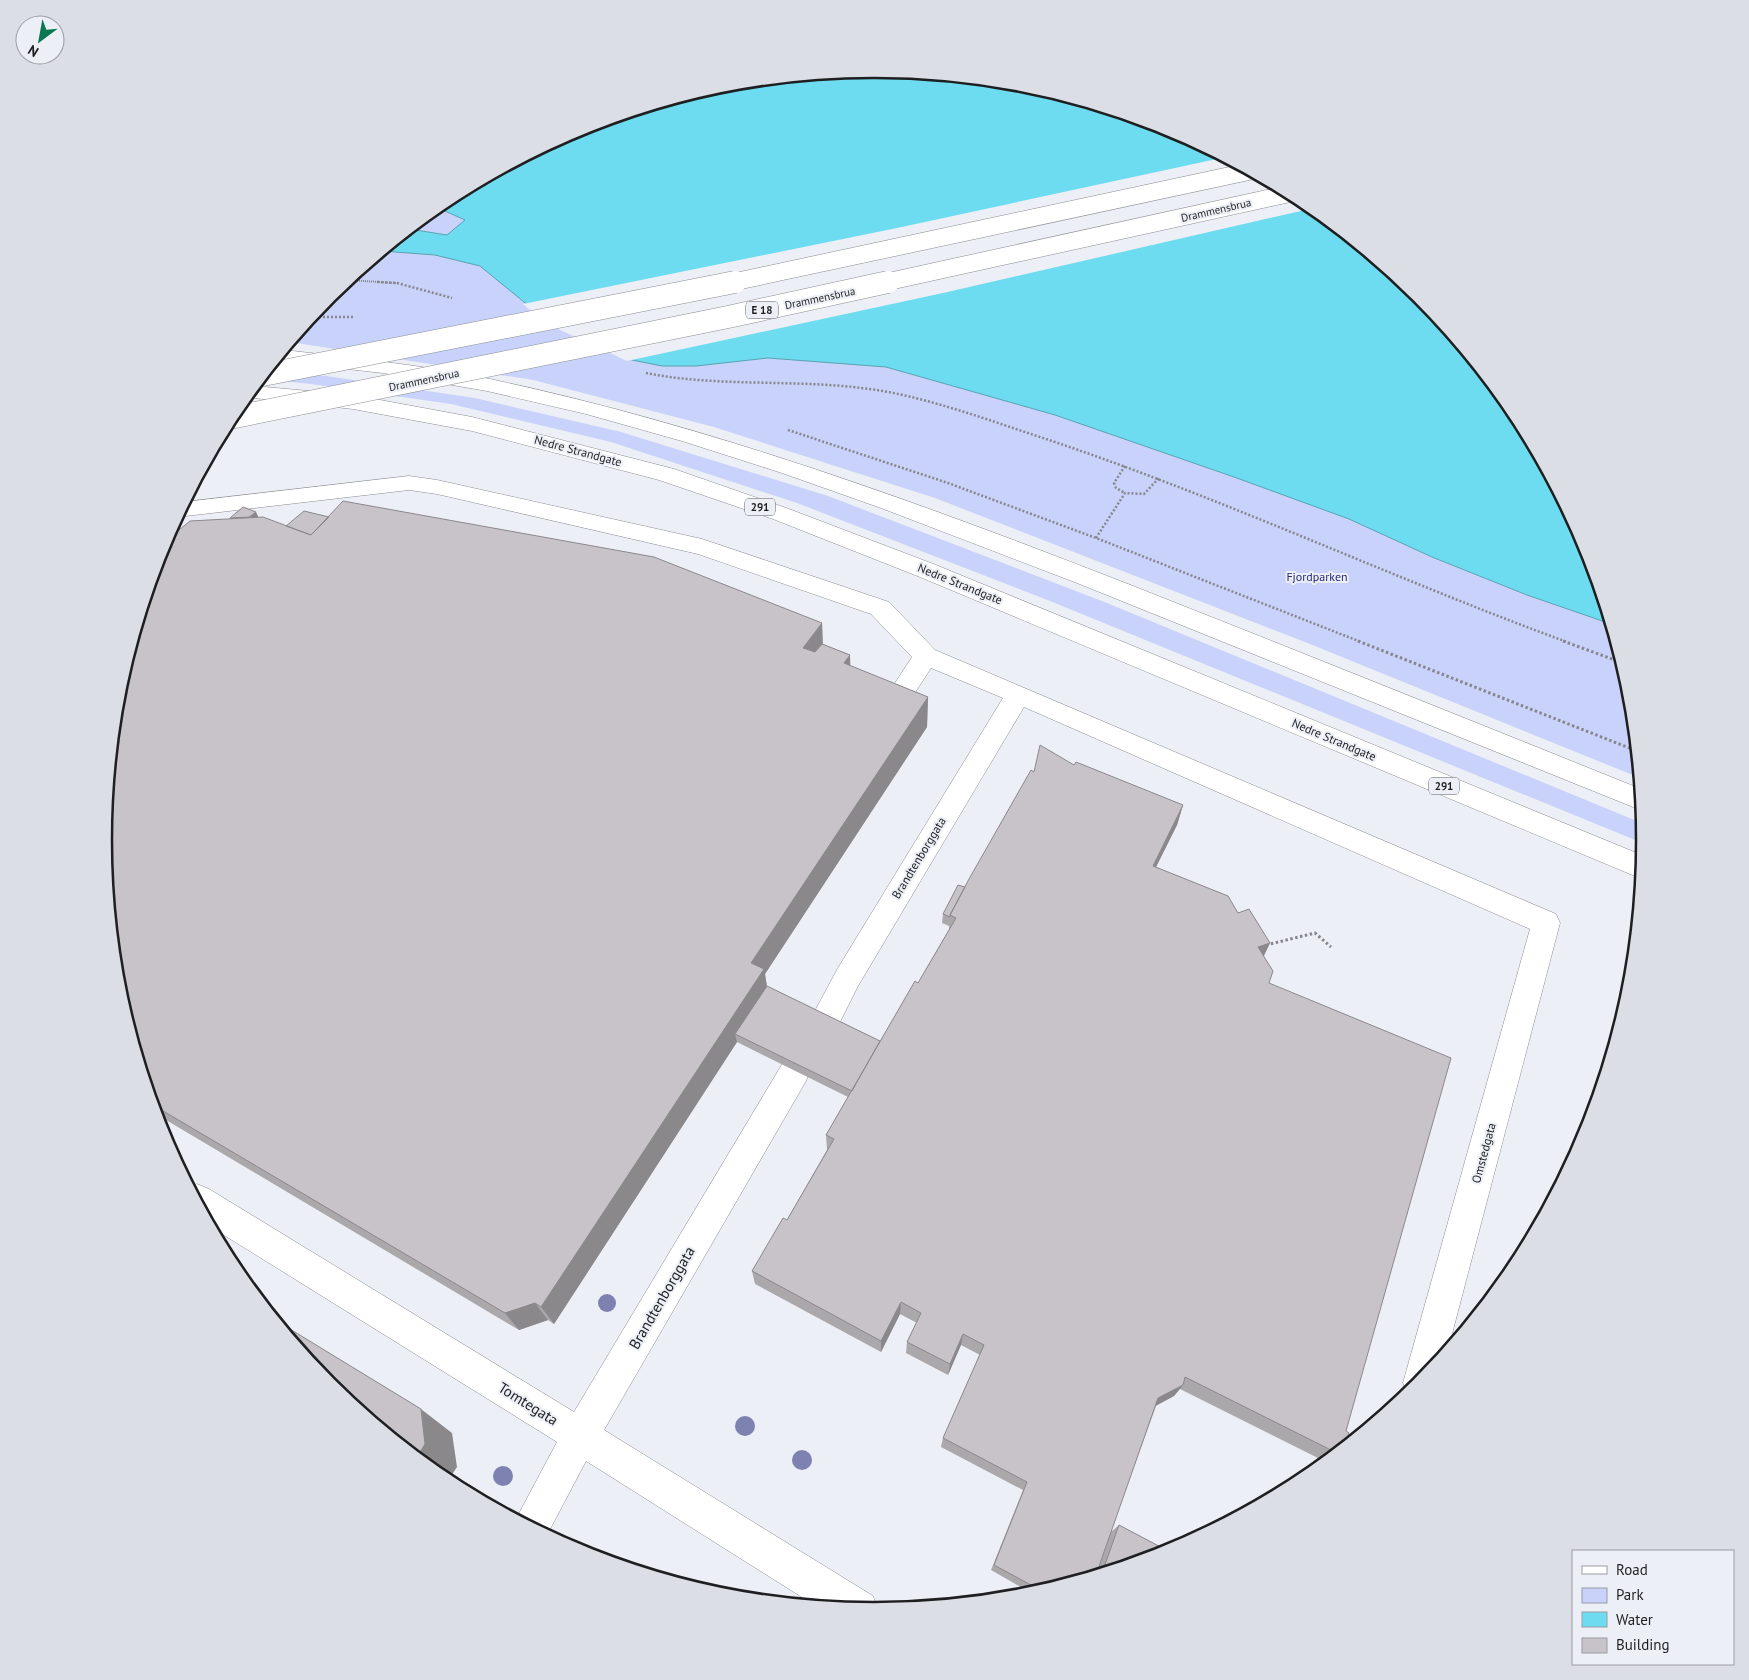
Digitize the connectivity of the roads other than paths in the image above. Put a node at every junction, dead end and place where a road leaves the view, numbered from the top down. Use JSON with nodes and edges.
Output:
{"nodes":[{"id":1,"x":1243,"y":173,"type":"edge"},
{"id":2,"x":1281,"y":195,"type":"edge"},
{"id":3,"x":285,"y":357,"type":"edge"},
{"id":4,"x":272,"y":373,"type":"edge"},
{"id":5,"x":258,"y":393,"type":"edge"},
{"id":6,"x":241,"y":416,"type":"edge"},
{"id":7,"x":188,"y":509,"type":"edge"},
{"id":8,"x":926,"y":656,"type":"junction"},
{"id":9,"x":1018,"y":695,"type":"junction"},
{"id":10,"x":889,"y":712,"type":"edge"},
{"id":11,"x":1635,"y":798,"type":"edge"},
{"id":12,"x":1636,"y":865,"type":"edge"},
{"id":13,"x":824,"y":1022,"type":"edge"},
{"id":14,"x":795,"y":1070,"type":"edge"},
{"id":15,"x":206,"y":1205,"type":"edge"},
{"id":16,"x":1427,"y":1366,"type":"edge"},
{"id":17,"x":580,"y":1436,"type":"junction"},
{"id":18,"x":534,"y":1522,"type":"edge"},
{"id":19,"x":845,"y":1601,"type":"edge"}],
"edges":[{"from":1,"to":4,"type":"main road","bridge":true},
{"from":2,"to":6,"type":"main road","name":"Drammensbrua","number":"E 18","bridge":true},
{"from":3,"to":11,"type":"main road"},
{"from":5,"to":12,"type":"main road","name":"Nedre Strandgate","number":"291"},
{"from":7,"to":8,"type":"main road"},
{"from":8,"to":9,"type":"main road"},
{"from":8,"to":10,"type":"main road"},
{"from":9,"to":13,"type":"main road","name":"Brandtenborggata"},
{"from":9,"to":16,"type":"main road","name":"Omstedgata"},
{"from":14,"to":17,"type":"main road","name":"Brandtenborggata"},
{"from":15,"to":17,"type":"main road","name":"Tomtegata"},
{"from":17,"to":18,"type":"main road","name":"Brandtenborggata"},
{"from":17,"to":19,"type":"main road","name":"Tomtegata"}]}
